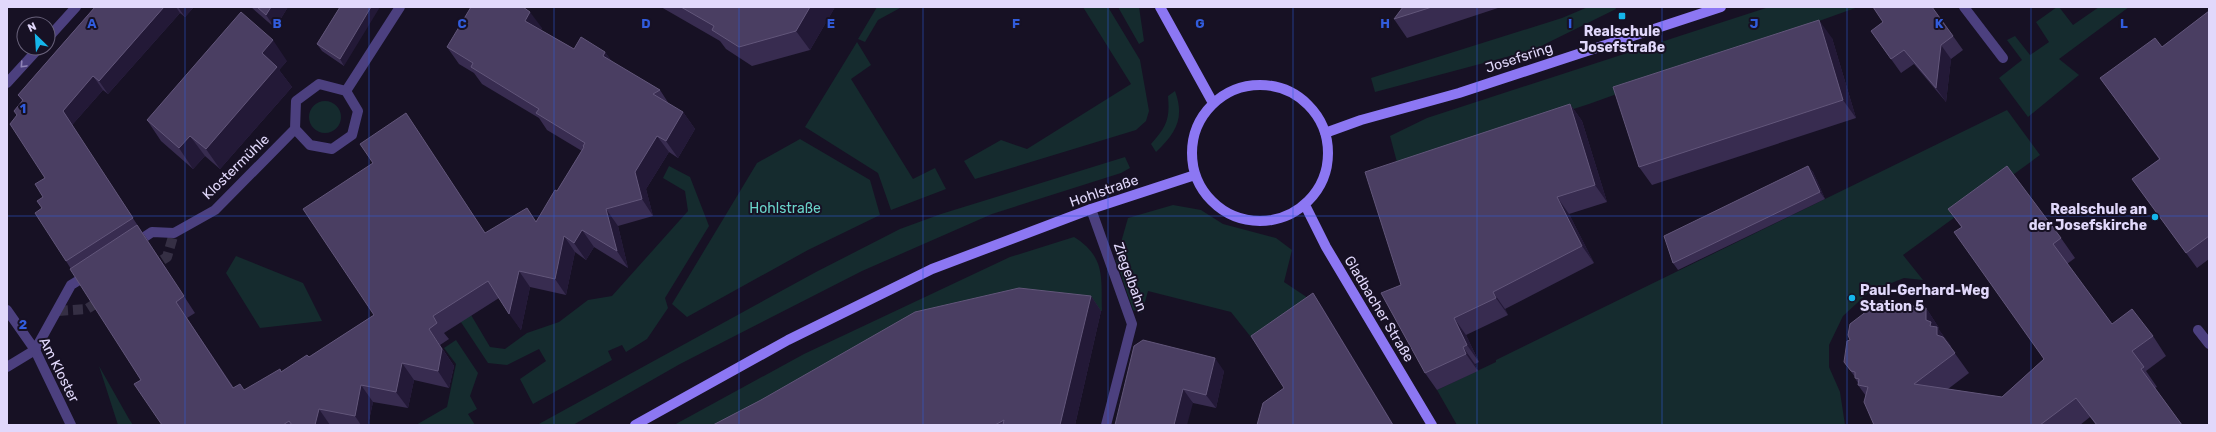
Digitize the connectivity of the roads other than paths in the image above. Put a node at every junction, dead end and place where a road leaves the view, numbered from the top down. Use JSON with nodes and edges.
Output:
{"nodes":[{"id":1,"x":76,"y":7,"type":"edge"},
{"id":2,"x":400,"y":7,"type":"edge"},
{"id":3,"x":1160,"y":7,"type":"edge"},
{"id":4,"x":1721,"y":7,"type":"edge"},
{"id":5,"x":1964,"y":7,"type":"edge"},
{"id":6,"x":56,"y":29,"type":"edge"},
{"id":7,"x":32,"y":56,"type":"edge"},
{"id":8,"x":2003,"y":58,"type":"dead end"},
{"id":9,"x":7,"y":83,"type":"edge"},
{"id":10,"x":346,"y":91,"type":"junction"},
{"id":11,"x":1214,"y":103,"type":"junction"},
{"id":12,"x":295,"y":129,"type":"junction"},
{"id":13,"x":1325,"y":133,"type":"junction"},
{"id":14,"x":1195,"y":175,"type":"junction"},
{"id":15,"x":1305,"y":205,"type":"junction"},
{"id":16,"x":1091,"y":209,"type":"junction"},
{"id":17,"x":127,"y":248,"type":"edge"},
{"id":18,"x":96,"y":269,"type":"edge"},
{"id":19,"x":7,"y":310,"type":"edge"},
{"id":20,"x":2198,"y":330,"type":"dead end"},
{"id":21,"x":2209,"y":344,"type":"edge"},
{"id":22,"x":35,"y":350,"type":"junction"},
{"id":23,"x":7,"y":367,"type":"edge"},
{"id":24,"x":71,"y":425,"type":"edge"},
{"id":25,"x":635,"y":425,"type":"edge"},
{"id":26,"x":1106,"y":425,"type":"edge"},
{"id":27,"x":1432,"y":425,"type":"edge"}],
"edges":[{"from":1,"to":6,"type":"street"},
{"from":2,"to":10,"type":"street"},
{"from":3,"to":11,"type":"main road"},
{"from":4,"to":13,"type":"main road","name":"Josefsring"},
{"from":5,"to":8,"type":"street"},
{"from":7,"to":9,"type":"street","one_way":true},
{"from":10,"to":12,"type":"street"},
{"from":10,"to":12,"type":"street"},
{"from":11,"to":13,"type":"main road"},
{"from":11,"to":14,"type":"main road"},
{"from":12,"to":17,"type":"street","name":"Klostermühle"},
{"from":13,"to":15,"type":"main road"},
{"from":14,"to":15,"type":"main road"},
{"from":14,"to":16,"type":"main road","name":"Hohlstraße"},
{"from":15,"to":27,"type":"main road","name":"Gladbacher Straße"},
{"from":16,"to":25,"type":"main road","name":"Hohlstraße"},
{"from":16,"to":26,"type":"street","name":"Ziegelbahn"},
{"from":18,"to":22,"type":"street"},
{"from":19,"to":22,"type":"street","name":"Am Kloster"},
{"from":20,"to":21,"type":"street"},
{"from":22,"to":23,"type":"street"},
{"from":22,"to":24,"type":"street","name":"Am Kloster"}]}
